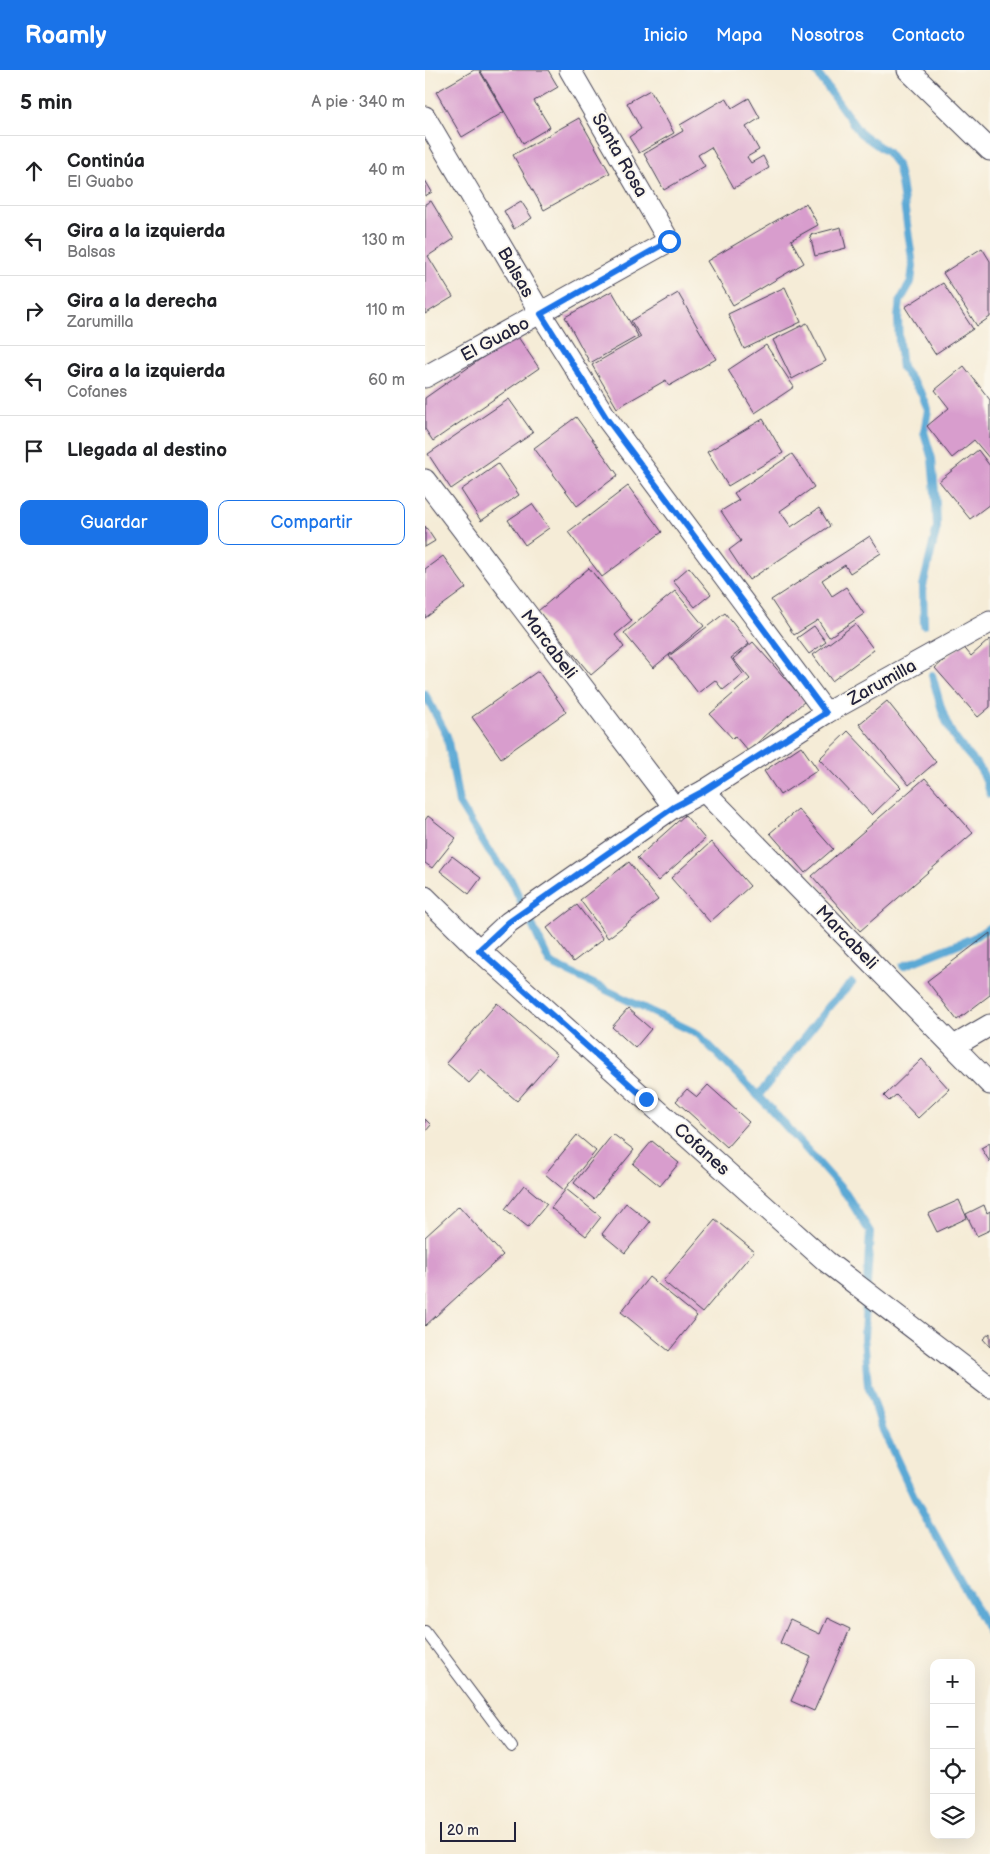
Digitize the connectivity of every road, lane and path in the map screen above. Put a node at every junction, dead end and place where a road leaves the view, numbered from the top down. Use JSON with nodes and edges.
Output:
{"nodes":[{"id":1,"x":570,"y":70,"type":"edge"},
{"id":2,"x":908,"y":70,"type":"edge"},
{"id":3,"x":425,"y":117,"type":"edge"},
{"id":4,"x":990,"y":150,"type":"edge"},
{"id":5,"x":669,"y":241,"type":"joint"},
{"id":6,"x":541,"y":314,"type":"junction"},
{"id":7,"x":425,"y":377,"type":"edge"},
{"id":8,"x":425,"y":480,"type":"edge"},
{"id":9,"x":990,"y":622,"type":"edge"},
{"id":10,"x":826,"y":713,"type":"junction"},
{"id":11,"x":704,"y":791,"type":"junction"},
{"id":12,"x":674,"y":807,"type":"junction"},
{"id":13,"x":425,"y":897,"type":"edge"},
{"id":14,"x":479,"y":950,"type":"junction"},
{"id":15,"x":990,"y":1025,"type":"edge"},
{"id":16,"x":954,"y":1046,"type":"junction"},
{"id":17,"x":990,"y":1084,"type":"edge"},
{"id":18,"x":990,"y":1387,"type":"edge"},
{"id":19,"x":425,"y":1631,"type":"edge"},
{"id":20,"x":512,"y":1747,"type":"dead end"}],
"edges":[{"from":1,"to":5,"type":"street","name":"Santa Rosa"},
{"from":2,"to":4,"type":"street"},
{"from":3,"to":6,"type":"street","name":"Balsas"},
{"from":5,"to":6,"type":"street","name":"El Guabo"},
{"from":6,"to":7,"type":"street","name":"El Guabo"},
{"from":6,"to":10,"type":"street","name":"Balsas"},
{"from":8,"to":12,"type":"street","name":"Marcabeli"},
{"from":9,"to":10,"type":"street","name":"Zarumilla"},
{"from":10,"to":11,"type":"street","name":"Zarumilla"},
{"from":11,"to":12,"type":"street","name":"Zarumilla"},
{"from":11,"to":16,"type":"street","name":"Marcabeli"},
{"from":12,"to":14,"type":"street","name":"Zarumilla"},
{"from":13,"to":14,"type":"street","name":"Cofanes"},
{"from":14,"to":18,"type":"street","name":"Cofanes"},
{"from":15,"to":16,"type":"street"},
{"from":16,"to":17,"type":"street","name":"Marcabeli"},
{"from":19,"to":20,"type":"lane"}]}
